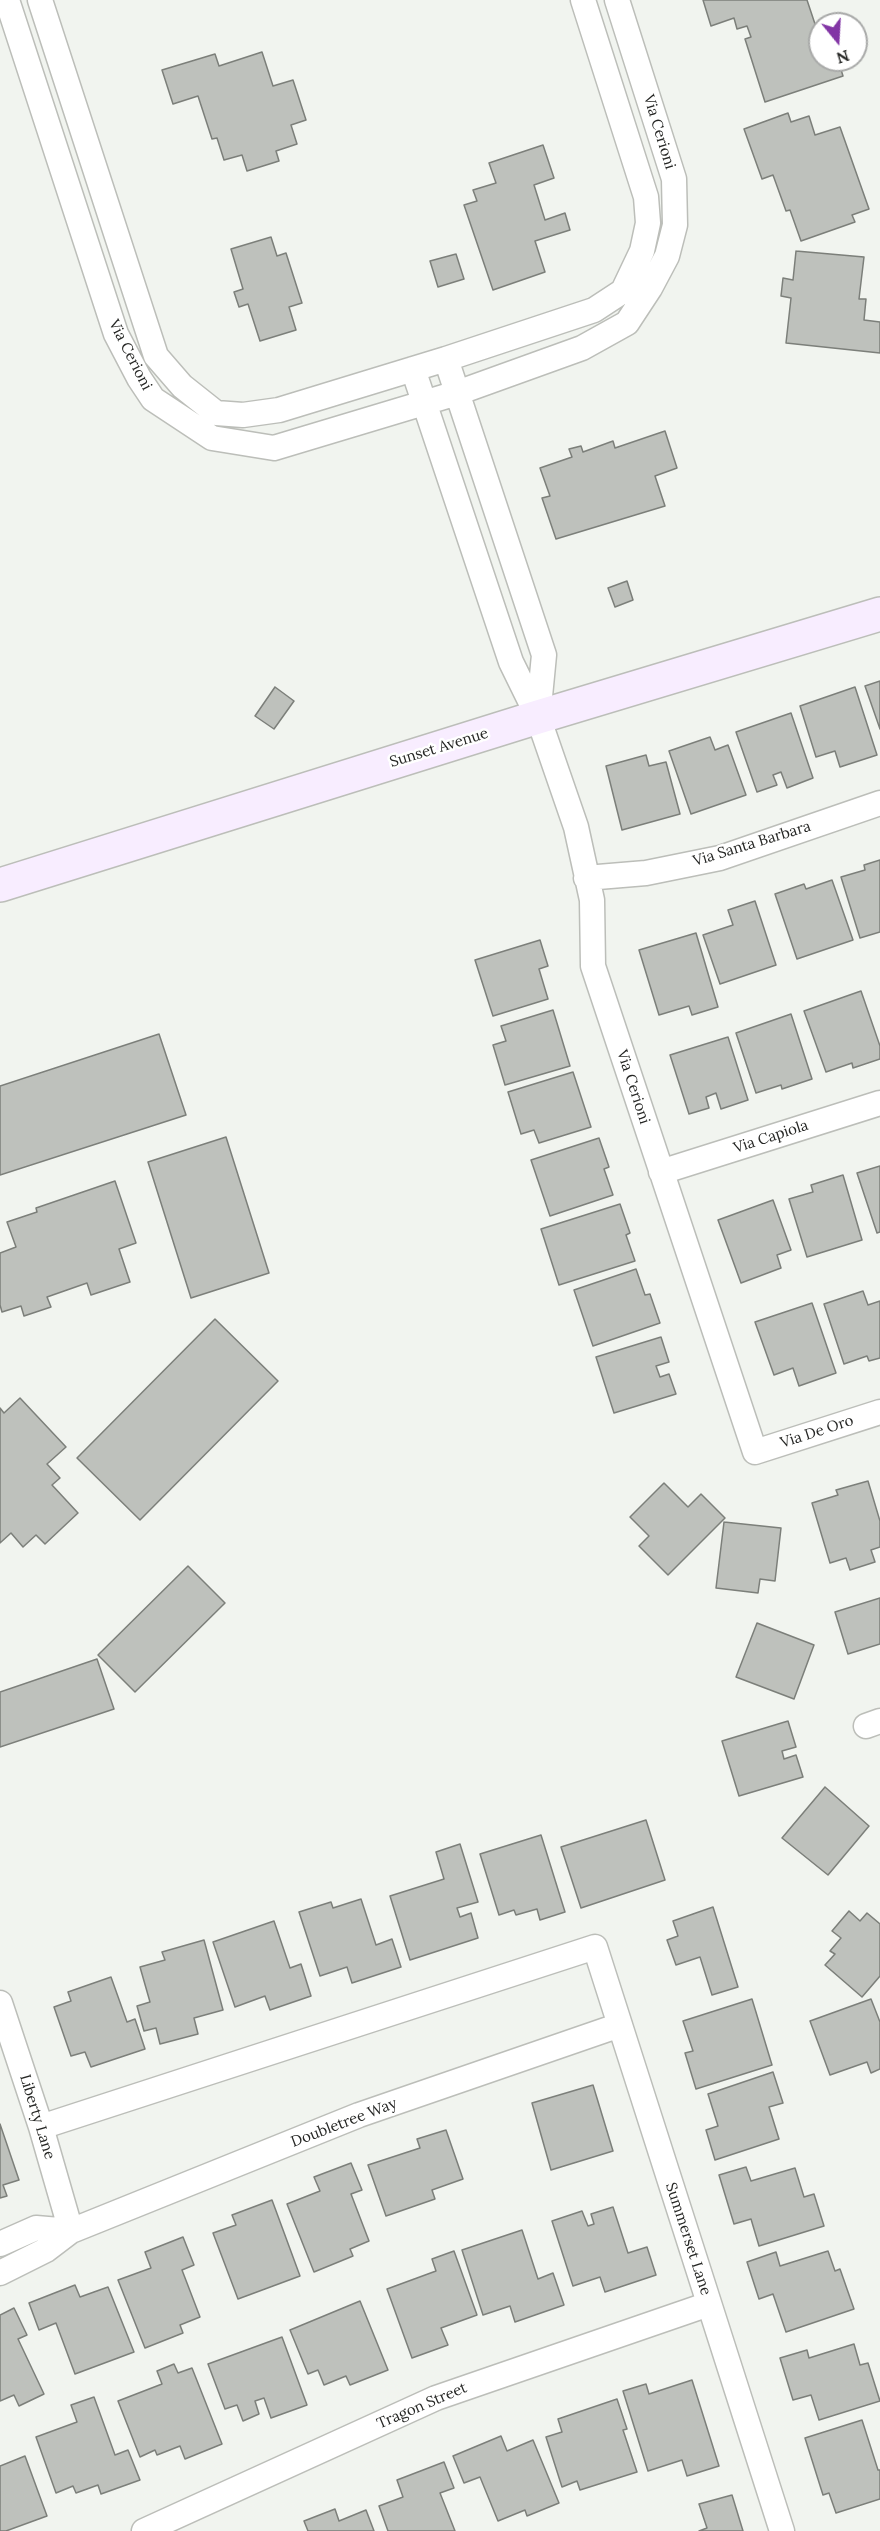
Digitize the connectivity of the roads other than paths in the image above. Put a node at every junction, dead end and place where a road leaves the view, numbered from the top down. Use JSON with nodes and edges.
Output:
{"nodes":[{"id":1,"x":7,"y":0,"type":"edge"},
{"id":2,"x":40,"y":0,"type":"edge"},
{"id":3,"x":583,"y":0,"type":"edge"},
{"id":4,"x":617,"y":0,"type":"edge"},
{"id":5,"x":446,"y":359,"type":"junction"},
{"id":6,"x":413,"y":369,"type":"junction"},
{"id":7,"x":457,"y":393,"type":"junction"},
{"id":8,"x":424,"y":403,"type":"junction"},
{"id":9,"x":880,"y":614,"type":"edge"},
{"id":10,"x":538,"y":717,"type":"junction"},
{"id":11,"x":880,"y":803,"type":"edge"},
{"id":12,"x":586,"y":878,"type":"junction"},
{"id":13,"x":0,"y":885,"type":"edge"},
{"id":14,"x":880,"y":1103,"type":"edge"},
{"id":15,"x":661,"y":1172,"type":"junction"},
{"id":16,"x":880,"y":1412,"type":"edge"},
{"id":17,"x":755,"y":1452,"type":"joint"},
{"id":18,"x":0,"y":2003,"type":"edge"},
{"id":19,"x":620,"y":2025,"type":"junction"},
{"id":20,"x":41,"y":2127,"type":"junction"},
{"id":21,"x":71,"y":2231,"type":"junction"},
{"id":22,"x":0,"y":2244,"type":"edge"},
{"id":23,"x":0,"y":2273,"type":"edge"},
{"id":24,"x":709,"y":2304,"type":"junction"},
{"id":25,"x":144,"y":2531,"type":"edge"},
{"id":26,"x":782,"y":2531,"type":"edge"}],
"edges":[{"from":1,"to":8,"type":"street","name":"Via Cerioni"},
{"from":2,"to":6,"type":"street","name":"Via Cerioni"},
{"from":3,"to":5,"type":"street","name":"Via Cerioni"},
{"from":4,"to":7,"type":"street","name":"Via Cerioni"},
{"from":5,"to":6,"type":"street","name":"Via Cerioni"},
{"from":5,"to":7,"type":"street","name":"Via Cerioni"},
{"from":6,"to":8,"type":"street","name":"Via Cerioni"},
{"from":7,"to":8,"type":"street","name":"Via Cerioni"},
{"from":7,"to":10,"type":"street","name":"Via Cerioni"},
{"from":8,"to":10,"type":"street","name":"Via Cerioni"},
{"from":9,"to":10,"type":"main road","name":"Sunset Avenue"},
{"from":10,"to":12,"type":"street","name":"Via Cerioni"},
{"from":10,"to":13,"type":"main road","name":"Sunset Avenue"},
{"from":11,"to":12,"type":"street","name":"Via Santa Barbara"},
{"from":12,"to":15,"type":"street","name":"Via Cerioni"},
{"from":14,"to":15,"type":"street","name":"Via Capiola"},
{"from":15,"to":17,"type":"street","name":"Via Cerioni"},
{"from":16,"to":17,"type":"street","name":"Via De Oro"},
{"from":18,"to":20,"type":"street","name":"Liberty Lane"},
{"from":19,"to":20,"type":"street","name":"Summerset Lane"},
{"from":19,"to":21,"type":"street","name":"Doubletree Way"},
{"from":19,"to":24,"type":"street","name":"Summerset Lane"},
{"from":20,"to":21,"type":"street","name":"Liberty Lane"},
{"from":21,"to":22,"type":"street","name":"Doubletree Way"},
{"from":21,"to":23,"type":"street","name":"Doubletree Way"},
{"from":24,"to":25,"type":"street","name":"Tragon Street"},
{"from":24,"to":26,"type":"street","name":"Summerset Lane"}]}
